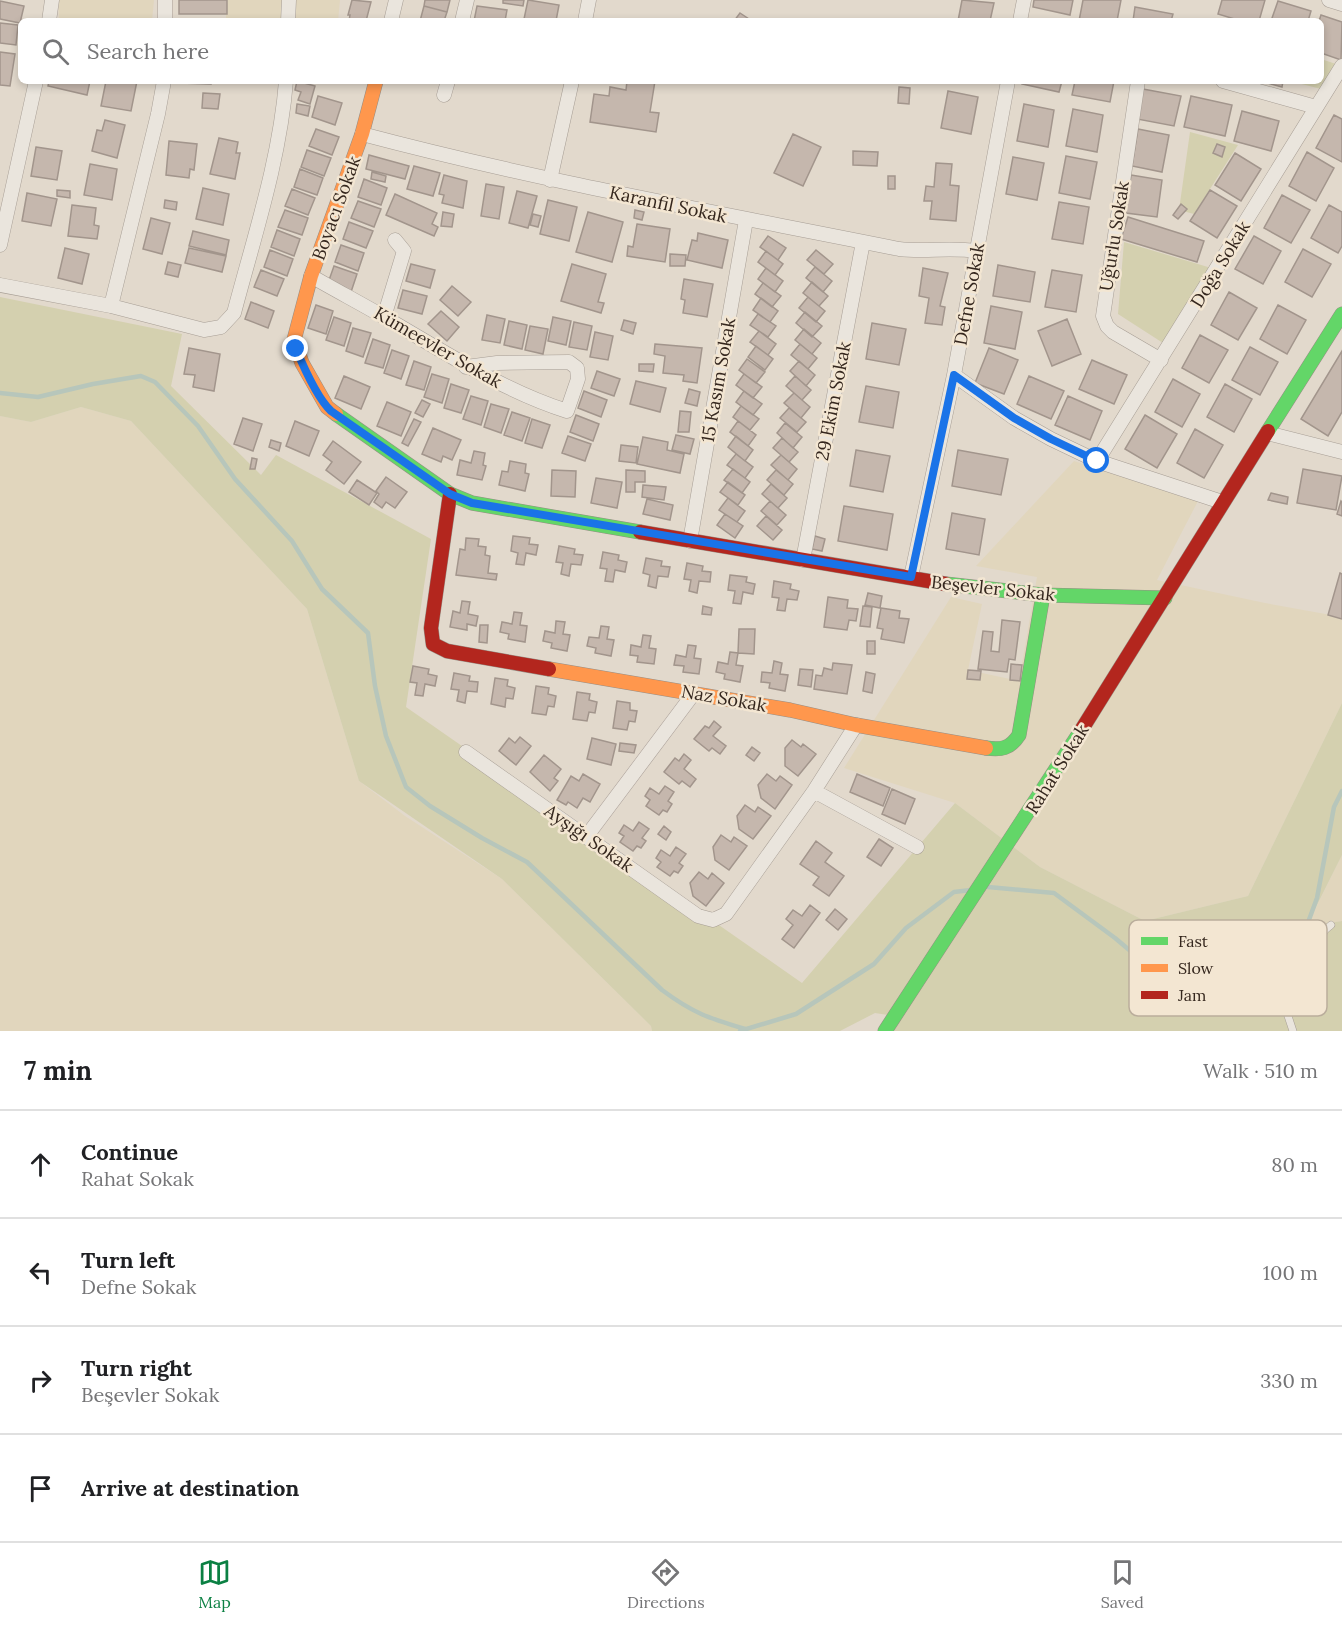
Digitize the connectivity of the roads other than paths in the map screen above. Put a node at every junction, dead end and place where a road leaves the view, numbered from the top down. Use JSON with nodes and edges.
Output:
{"nodes":[{"id":1,"x":52,"y":0,"type":"edge"},
{"id":2,"x":165,"y":0,"type":"edge"},
{"id":3,"x":289,"y":0,"type":"edge"},
{"id":4,"x":396,"y":0,"type":"edge"},
{"id":5,"x":467,"y":0,"type":"edge"},
{"id":6,"x":589,"y":0,"type":"edge"},
{"id":7,"x":1024,"y":0,"type":"edge"},
{"id":8,"x":1329,"y":0,"type":"edge"},
{"id":9,"x":1342,"y":4,"type":"edge"},
{"id":10,"x":49,"y":18,"type":"edge"},
{"id":11,"x":168,"y":18,"type":"edge"},
{"id":12,"x":288,"y":18,"type":"edge"},
{"id":13,"x":392,"y":18,"type":"edge"},
{"id":14,"x":463,"y":18,"type":"edge"},
{"id":15,"x":586,"y":18,"type":"edge"},
{"id":16,"x":1021,"y":18,"type":"edge"},
{"id":17,"x":1342,"y":66,"type":"edge"},
{"id":18,"x":35,"y":84,"type":"edge"},
{"id":19,"x":163,"y":84,"type":"edge"},
{"id":20,"x":286,"y":84,"type":"edge"},
{"id":21,"x":374,"y":84,"type":"edge"},
{"id":22,"x":571,"y":84,"type":"edge"},
{"id":23,"x":1007,"y":84,"type":"edge"},
{"id":24,"x":1138,"y":84,"type":"edge"},
{"id":25,"x":1235,"y":84,"type":"edge"},
{"id":26,"x":1316,"y":107,"type":"junction"},
{"id":27,"x":362,"y":134,"type":"junction"},
{"id":28,"x":550,"y":180,"type":"junction"},
{"id":29,"x":746,"y":220,"type":"junction"},
{"id":30,"x":395,"y":240,"type":"dead end"},
{"id":31,"x":863,"y":242,"type":"junction"},
{"id":32,"x":0,"y":245,"type":"edge"},
{"id":33,"x":976,"y":251,"type":"junction"},
{"id":34,"x":311,"y":276,"type":"junction"},
{"id":35,"x":0,"y":285,"type":"edge"},
{"id":36,"x":111,"y":306,"type":"junction"},
{"id":37,"x":1342,"y":314,"type":"edge"},
{"id":38,"x":384,"y":317,"type":"junction"},
{"id":39,"x":294,"y":334,"type":"joint"},
{"id":40,"x":1161,"y":360,"type":"junction"},
{"id":41,"x":466,"y":367,"type":"junction"},
{"id":42,"x":954,"y":375,"type":"junction"},
{"id":43,"x":1267,"y":433,"type":"junction"},
{"id":44,"x":1342,"y":452,"type":"edge"},
{"id":45,"x":1097,"y":461,"type":"junction"},
{"id":46,"x":450,"y":494,"type":"junction"},
{"id":47,"x":1222,"y":502,"type":"junction"},
{"id":48,"x":690,"y":541,"type":"junction"},
{"id":49,"x":803,"y":560,"type":"junction"},
{"id":50,"x":911,"y":577,"type":"junction"},
{"id":51,"x":1043,"y":595,"type":"junction"},
{"id":52,"x":1165,"y":598,"type":"junction"},
{"id":53,"x":693,"y":693,"type":"junction"},
{"id":54,"x":856,"y":725,"type":"junction"},
{"id":55,"x":466,"y":752,"type":"dead end"},
{"id":56,"x":814,"y":791,"type":"junction"},
{"id":57,"x":586,"y":837,"type":"junction"},
{"id":58,"x":917,"y":847,"type":"dead end"},
{"id":59,"x":1331,"y":925,"type":"dead end"},
{"id":60,"x":1327,"y":928,"type":"edge"},
{"id":61,"x":1288,"y":1016,"type":"edge"},
{"id":62,"x":885,"y":1031,"type":"edge"},
{"id":63,"x":1293,"y":1031,"type":"edge"}],
"edges":[{"from":1,"to":10,"type":"street"},
{"from":2,"to":11,"type":"street"},
{"from":3,"to":12,"type":"street"},
{"from":4,"to":13,"type":"street"},
{"from":5,"to":14,"type":"street"},
{"from":6,"to":15,"type":"street"},
{"from":7,"to":16,"type":"street"},
{"from":8,"to":9,"type":"street"},
{"from":17,"to":26,"type":"street","name":"Doğa Sokak"},
{"from":18,"to":32,"type":"street"},
{"from":19,"to":36,"type":"street"},
{"from":20,"to":36,"type":"street"},
{"from":21,"to":27,"type":"street","name":"Boyacı Sokak"},
{"from":22,"to":28,"type":"street"},
{"from":23,"to":33,"type":"street","name":"Defne Sokak"},
{"from":24,"to":40,"type":"street","name":"Uğurlu Sokak"},
{"from":25,"to":26,"type":"street"},
{"from":26,"to":40,"type":"street","name":"Doğa Sokak"},
{"from":27,"to":28,"type":"street","name":"Karanfil Sokak"},
{"from":27,"to":34,"type":"street","name":"Boyacı Sokak"},
{"from":28,"to":29,"type":"street","name":"Karanfil Sokak"},
{"from":29,"to":31,"type":"street","name":"Karanfil Sokak"},
{"from":29,"to":48,"type":"street","name":"15 Kasım Sokak"},
{"from":30,"to":38,"type":"street"},
{"from":31,"to":33,"type":"street","name":"Karanfil Sokak"},
{"from":31,"to":49,"type":"street","name":"29 Ekim Sokak"},
{"from":33,"to":42,"type":"street","name":"Defne Sokak"},
{"from":34,"to":38,"type":"street","name":"Kümeevler Sokak"},
{"from":34,"to":39,"type":"street","name":"Boyacı Sokak"},
{"from":35,"to":36,"type":"street"},
{"from":37,"to":43,"type":"street","name":"Rahat Sokak"},
{"from":38,"to":41,"type":"street","name":"Kümeevler Sokak"},
{"from":39,"to":46,"type":"street","name":"Beşevler Sokak"},
{"from":40,"to":45,"type":"street","name":"Doğa Sokak"},
{"from":41,"to":41,"type":"street","name":"Kümeevler Sokak"},
{"from":42,"to":45,"type":"street"},
{"from":42,"to":50,"type":"street","name":"Defne Sokak"},
{"from":43,"to":44,"type":"street"},
{"from":43,"to":47,"type":"street","name":"Rahat Sokak"},
{"from":45,"to":47,"type":"street"},
{"from":46,"to":48,"type":"street","name":"Beşevler Sokak"},
{"from":46,"to":53,"type":"street","name":"Naz Sokak"},
{"from":47,"to":52,"type":"street","name":"Rahat Sokak"},
{"from":48,"to":49,"type":"street","name":"Beşevler Sokak"},
{"from":49,"to":50,"type":"street","name":"Beşevler Sokak"},
{"from":50,"to":51,"type":"street","name":"Beşevler Sokak"},
{"from":51,"to":52,"type":"street","name":"Beşevler Sokak"},
{"from":51,"to":54,"type":"street","name":"Naz Sokak"},
{"from":52,"to":62,"type":"street","name":"Rahat Sokak"},
{"from":53,"to":54,"type":"street","name":"Naz Sokak"},
{"from":53,"to":57,"type":"street"},
{"from":54,"to":56,"type":"street"},
{"from":55,"to":57,"type":"street","name":"Ayşığı Sokak"},
{"from":56,"to":57,"type":"street","name":"Ayşığı Sokak"},
{"from":56,"to":58,"type":"street"},
{"from":59,"to":60,"type":"lane"},
{"from":61,"to":63,"type":"lane"}]}
